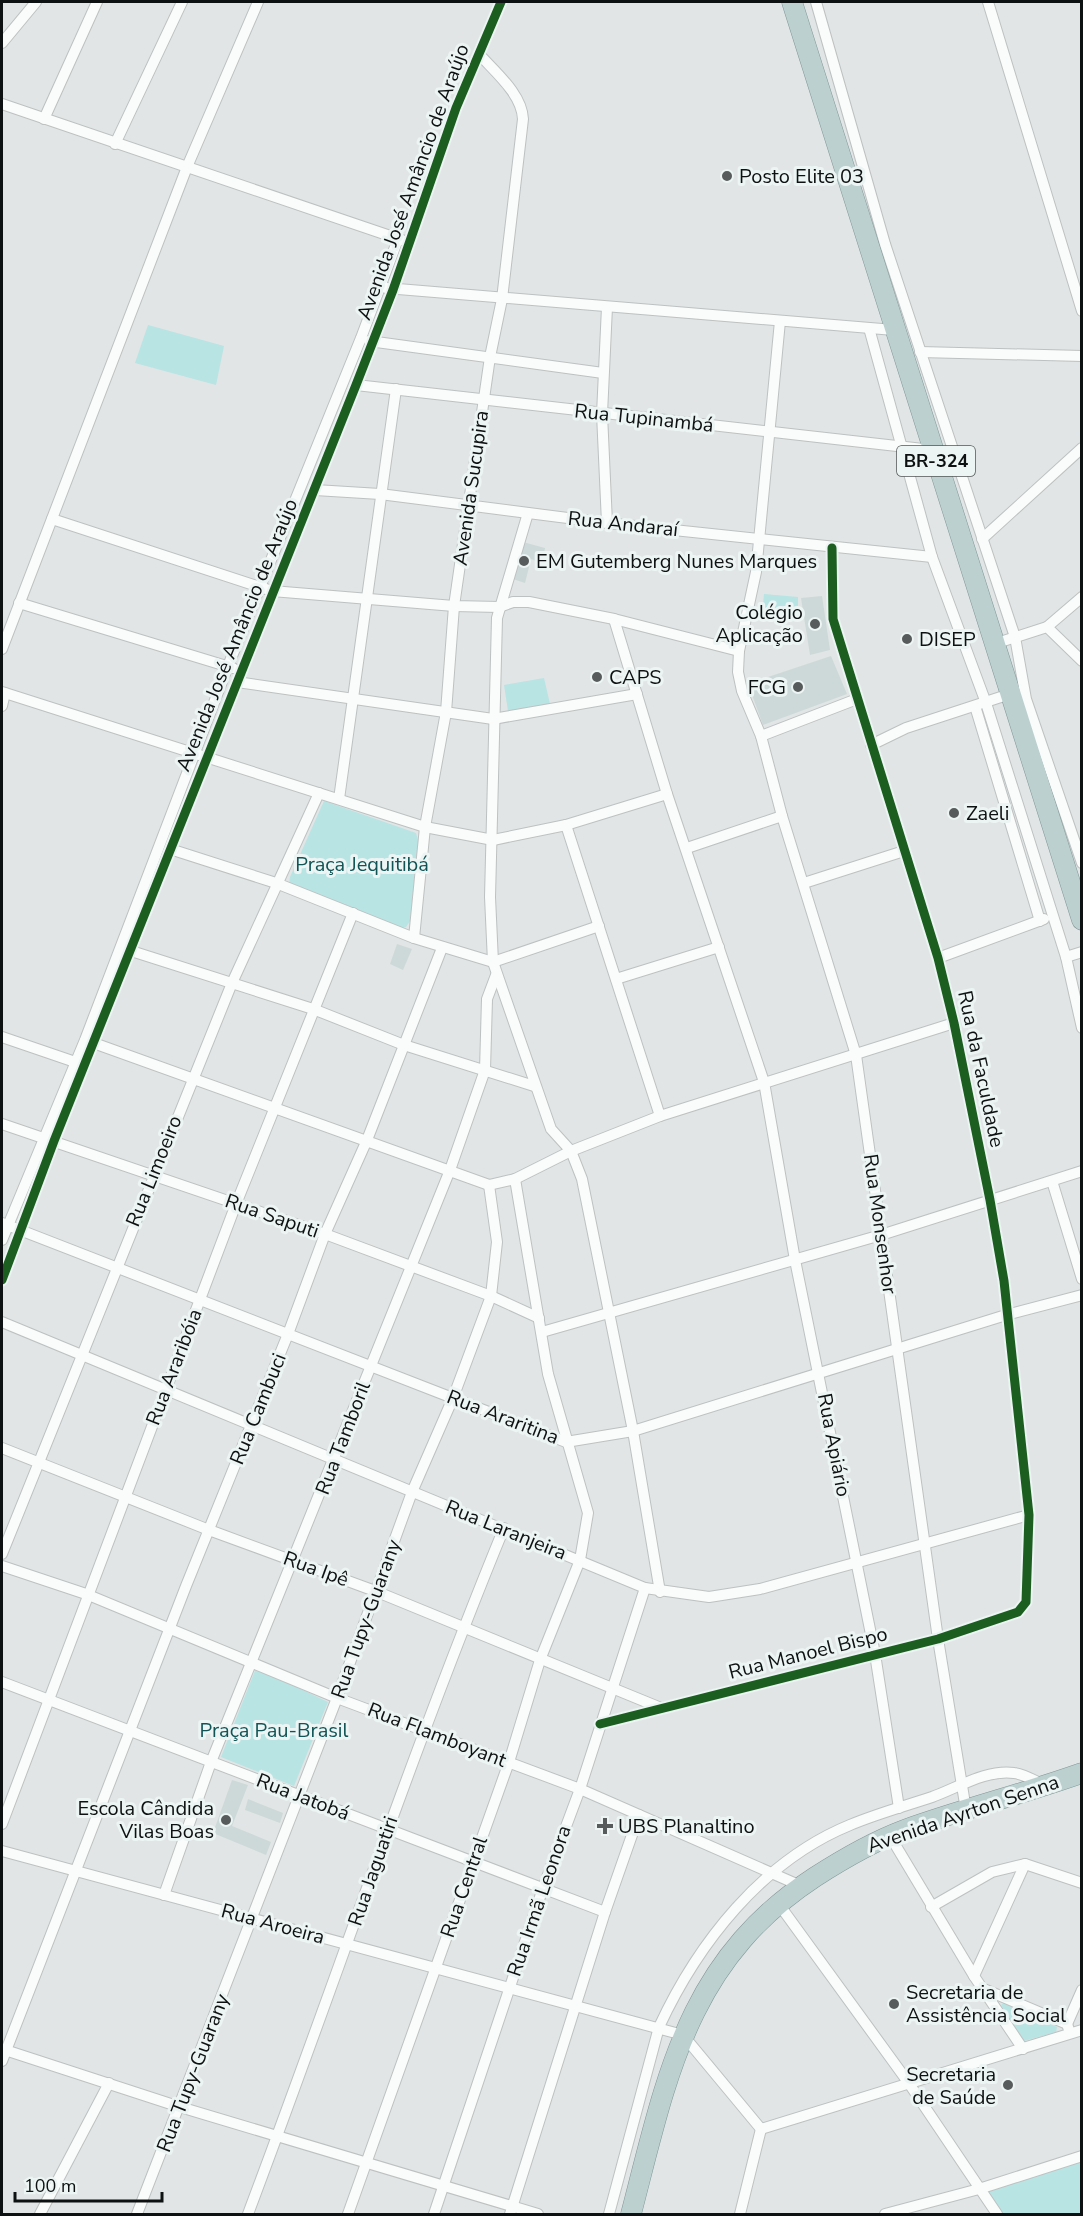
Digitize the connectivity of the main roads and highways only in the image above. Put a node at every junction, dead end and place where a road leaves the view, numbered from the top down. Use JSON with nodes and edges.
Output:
{"nodes":[{"id":1,"x":798,"y":3,"type":"edge"},
{"id":2,"x":1082,"y":920,"type":"edge"},
{"id":3,"x":1082,"y":1773,"type":"edge"},
{"id":4,"x":631,"y":2214,"type":"edge"}],
"edges":[{"from":1,"to":2,"type":"highway","number":"BR-324"},
{"from":3,"to":4,"type":"highway","name":"Avenida Ayrton Senna"}]}
